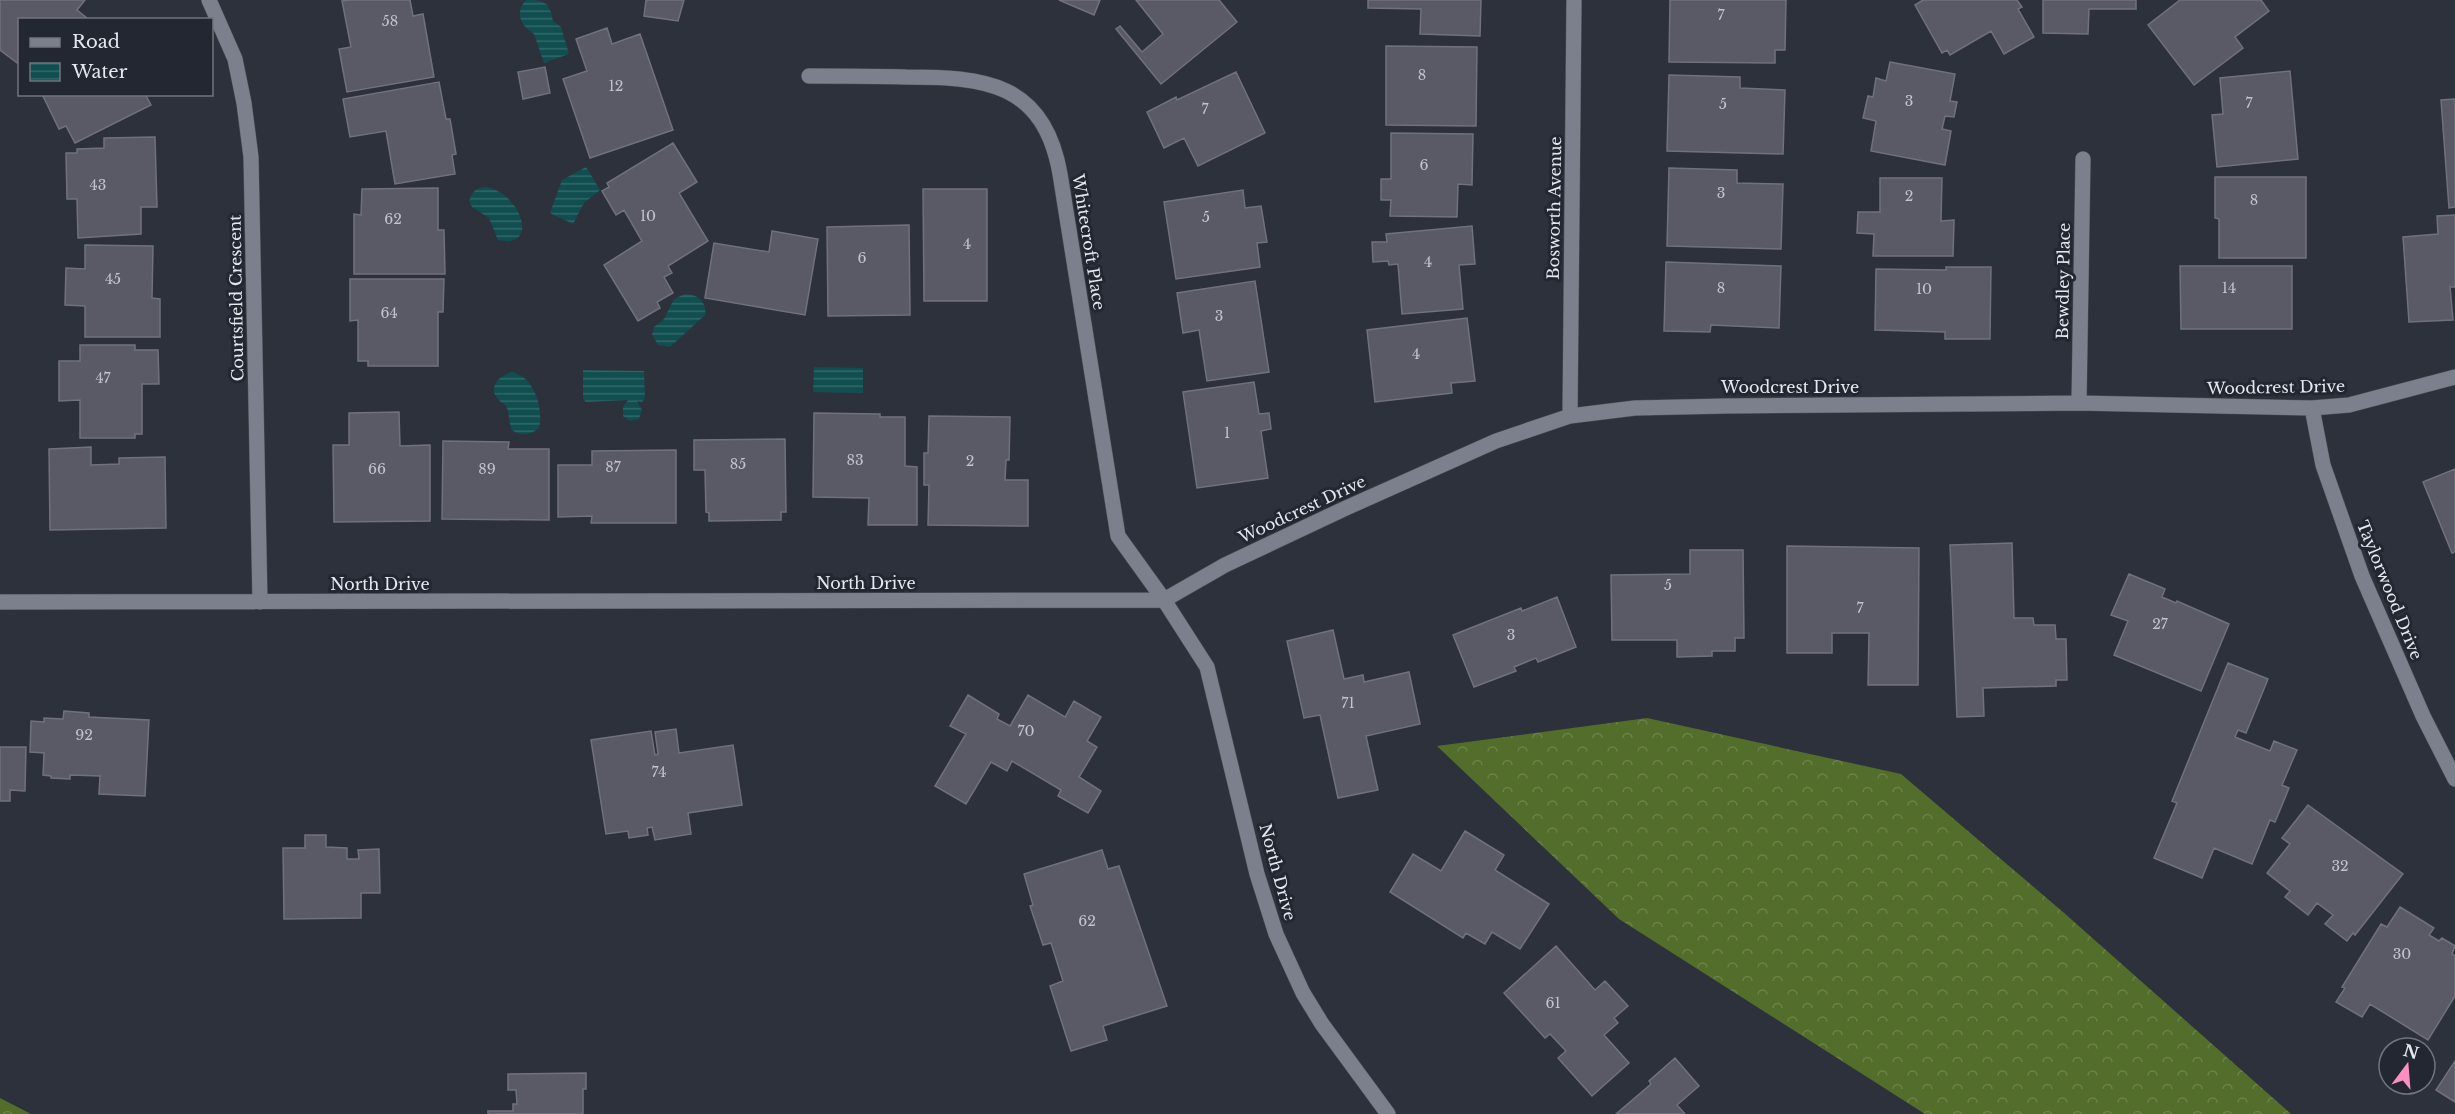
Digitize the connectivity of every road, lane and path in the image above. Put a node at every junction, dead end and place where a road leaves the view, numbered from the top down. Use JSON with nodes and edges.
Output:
{"nodes":[{"id":1,"x":209,"y":0,"type":"edge"},
{"id":2,"x":1574,"y":0,"type":"edge"},
{"id":3,"x":809,"y":76,"type":"dead end"},
{"id":4,"x":2083,"y":159,"type":"dead end"},
{"id":5,"x":2455,"y":377,"type":"edge"},
{"id":6,"x":2079,"y":403,"type":"junction"},
{"id":7,"x":2312,"y":408,"type":"junction"},
{"id":8,"x":1570,"y":416,"type":"junction"},
{"id":9,"x":1164,"y":600,"type":"junction"},
{"id":10,"x":0,"y":602,"type":"edge"},
{"id":11,"x":261,"y":602,"type":"junction"},
{"id":12,"x":2455,"y":779,"type":"edge"},
{"id":13,"x":1388,"y":1114,"type":"edge"}],
"edges":[{"from":1,"to":11,"type":"street","name":"Courtsfield Crescent"},
{"from":2,"to":8,"type":"street","name":"Bosworth Avenue"},
{"from":3,"to":9,"type":"street","name":"Whitecroft Place"},
{"from":4,"to":6,"type":"street","name":"Bewdley Place"},
{"from":5,"to":7,"type":"street","name":"Woodcrest Drive"},
{"from":6,"to":7,"type":"street","name":"Woodcrest Drive"},
{"from":6,"to":8,"type":"street","name":"Woodcrest Drive"},
{"from":7,"to":12,"type":"street","name":"Taylorwood Drive"},
{"from":8,"to":9,"type":"street","name":"Woodcrest Drive"},
{"from":9,"to":11,"type":"street","name":"North Drive"},
{"from":9,"to":13,"type":"street","name":"North Drive"},
{"from":10,"to":11,"type":"street","name":"North Drive"}]}
